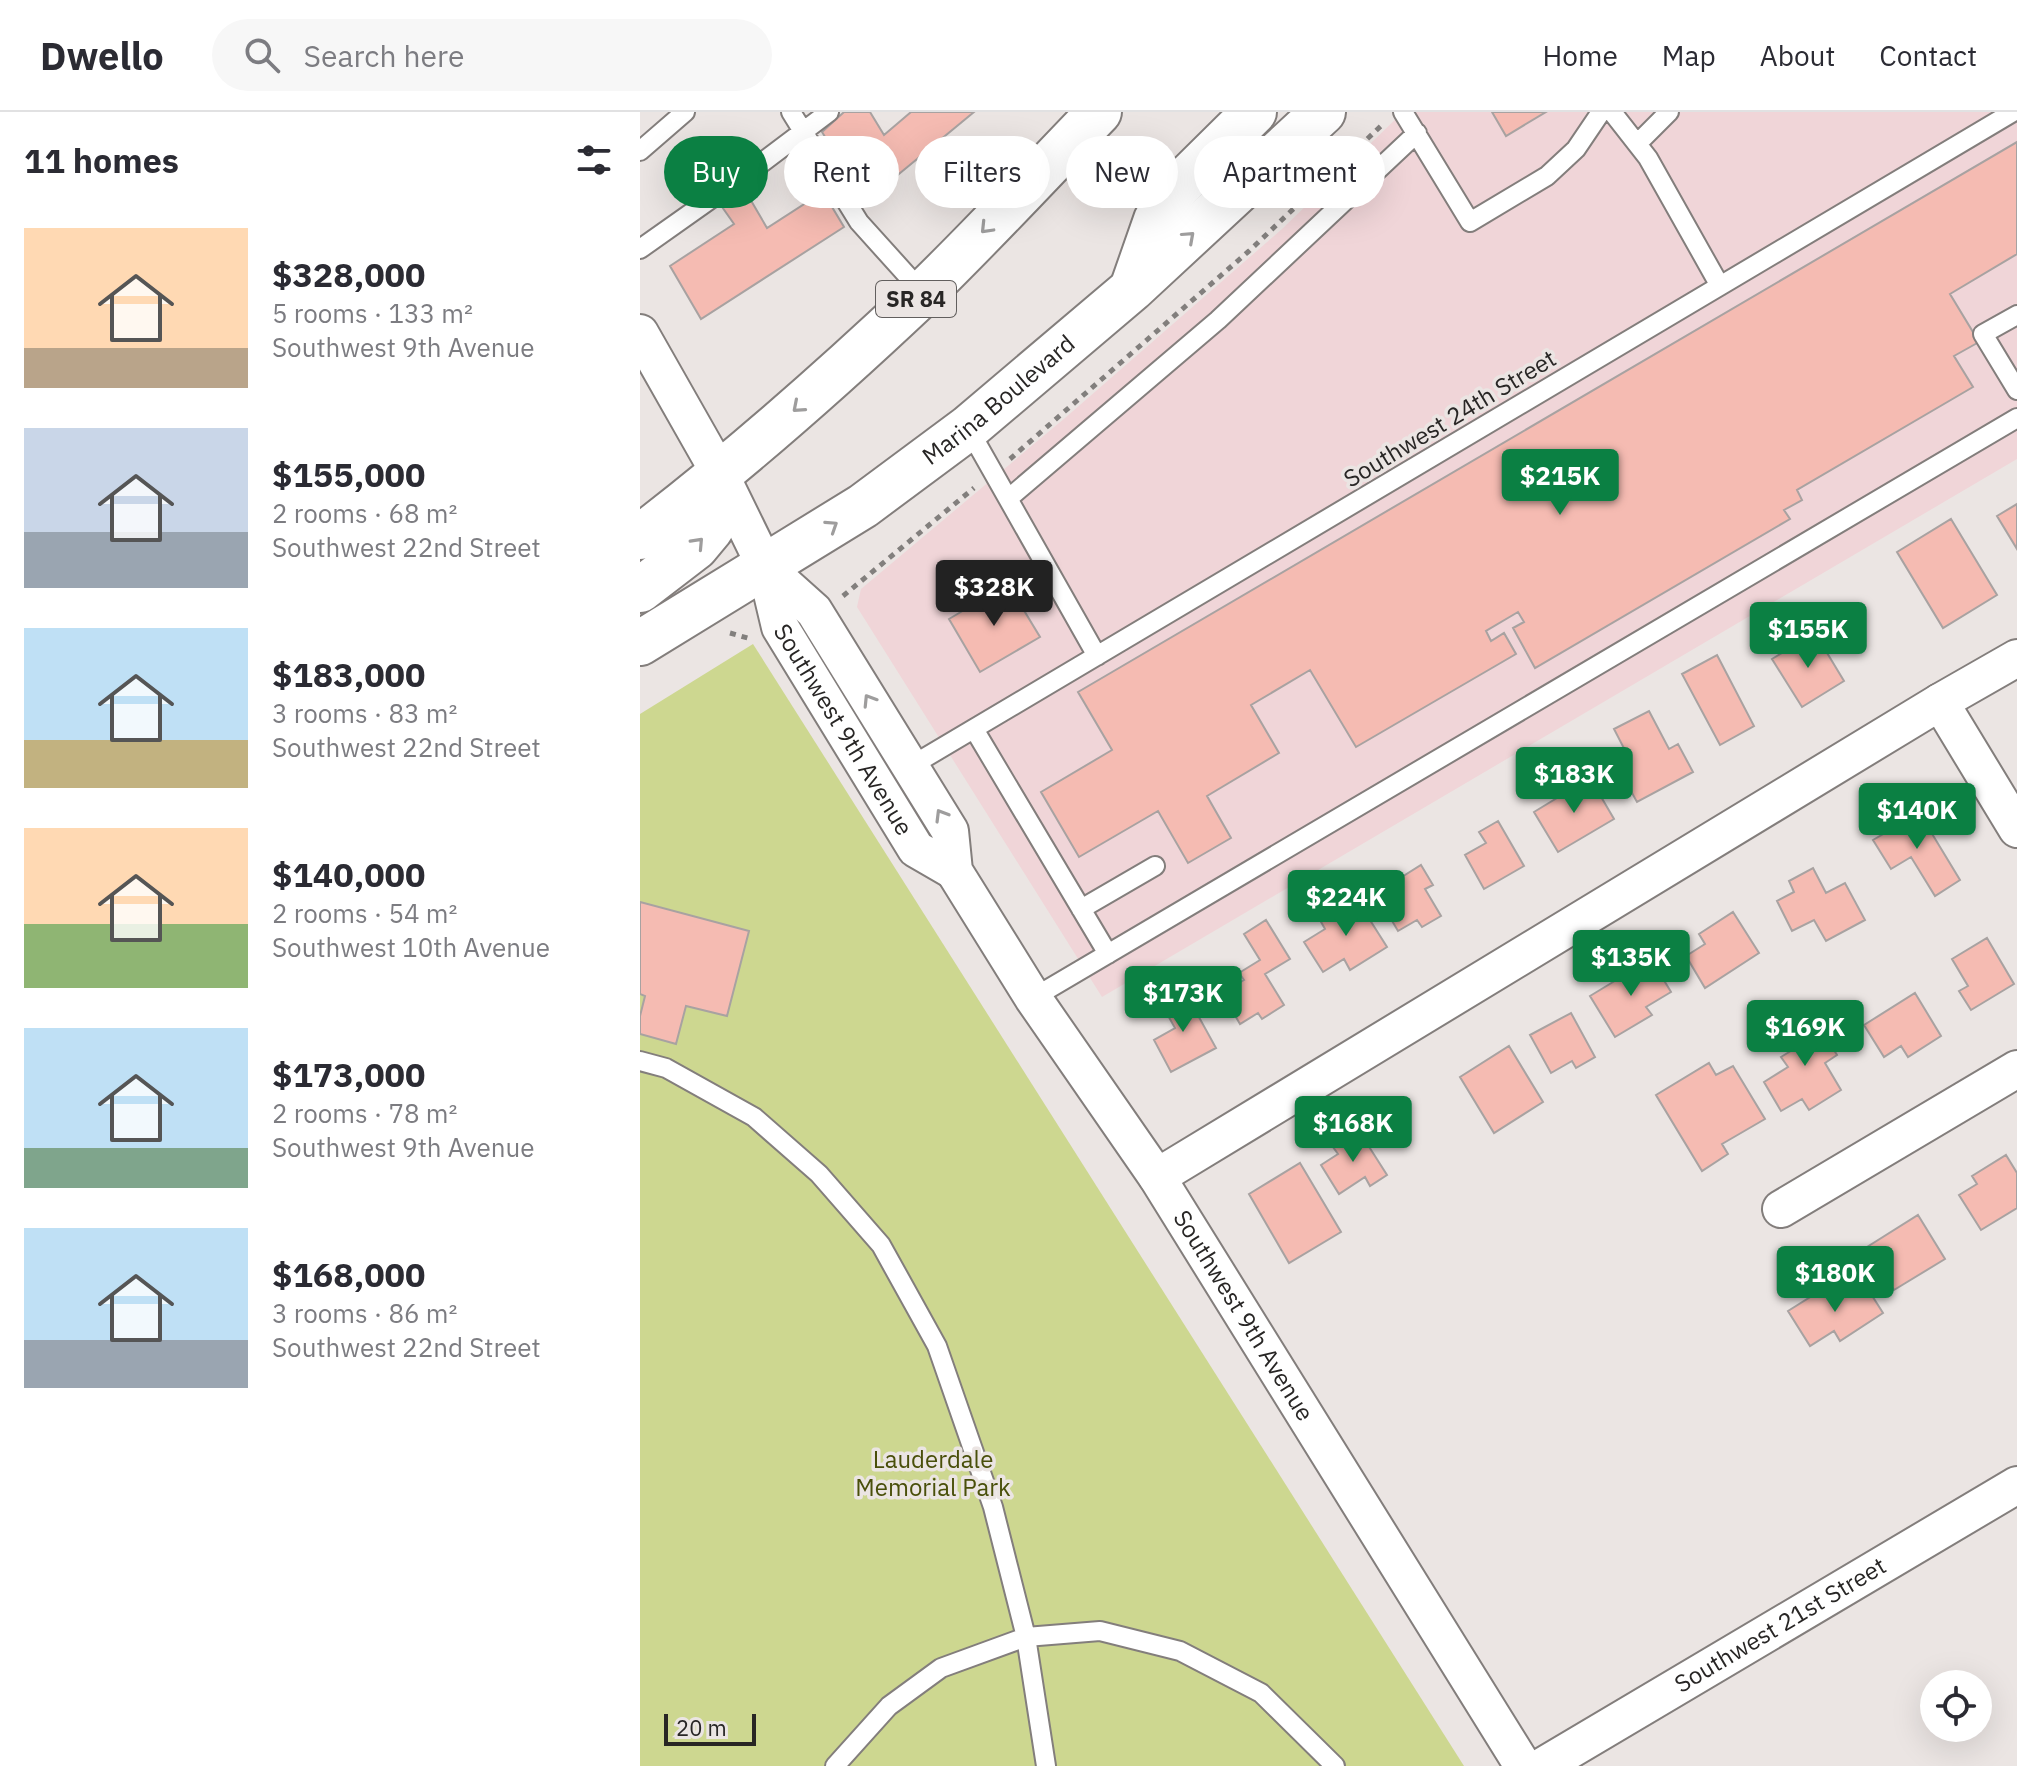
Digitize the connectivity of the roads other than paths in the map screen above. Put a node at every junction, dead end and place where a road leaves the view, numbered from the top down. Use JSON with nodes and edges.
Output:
{"nodes":[{"id":1,"x":685,"y":112,"type":"edge"},
{"id":2,"x":791,"y":112,"type":"edge"},
{"id":3,"x":829,"y":112,"type":"edge"},
{"id":4,"x":1099,"y":112,"type":"edge"},
{"id":5,"x":1254,"y":112,"type":"edge"},
{"id":6,"x":1323,"y":112,"type":"edge"},
{"id":7,"x":1403,"y":112,"type":"edge"},
{"id":8,"x":1601,"y":112,"type":"edge"},
{"id":9,"x":1612,"y":112,"type":"edge"},
{"id":10,"x":1669,"y":112,"type":"edge"},
{"id":11,"x":2013,"y":112,"type":"edge"},
{"id":12,"x":804,"y":133,"type":"junction"},
{"id":13,"x":1417,"y":133,"type":"junction"},
{"id":14,"x":1637,"y":144,"type":"junction"},
{"id":15,"x":640,"y":151,"type":"edge"},
{"id":16,"x":768,"y":159,"type":"edge"},
{"id":17,"x":698,"y":208,"type":"edge"},
{"id":18,"x":640,"y":249,"type":"edge"},
{"id":19,"x":1720,"y":286,"type":"junction"},
{"id":20,"x":1132,"y":289,"type":"junction"},
{"id":21,"x":923,"y":293,"type":"junction"},
{"id":22,"x":2017,"y":315,"type":"edge"},
{"id":23,"x":640,"y":333,"type":"edge"},
{"id":24,"x":2017,"y":390,"type":"edge"},
{"id":25,"x":2017,"y":418,"type":"edge"},
{"id":26,"x":968,"y":428,"type":"junction"},
{"id":27,"x":720,"y":474,"type":"junction"},
{"id":28,"x":1009,"y":498,"type":"junction"},
{"id":29,"x":640,"y":537,"type":"edge"},
{"id":30,"x":766,"y":568,"type":"junction"},
{"id":31,"x":640,"y":590,"type":"edge"},
{"id":32,"x":640,"y":643,"type":"edge"},
{"id":33,"x":1097,"y":656,"type":"junction"},
{"id":34,"x":2017,"y":658,"type":"edge"},
{"id":35,"x":1940,"y":702,"type":"junction"},
{"id":36,"x":974,"y":729,"type":"junction"},
{"id":37,"x":911,"y":766,"type":"junction"},
{"id":38,"x":2017,"y":829,"type":"edge"},
{"id":39,"x":1155,"y":866,"type":"dead end"},
{"id":40,"x":954,"y":871,"type":"junction"},
{"id":41,"x":1081,"y":909,"type":"junction"},
{"id":42,"x":1108,"y":954,"type":"junction"},
{"id":43,"x":1033,"y":998,"type":"junction"},
{"id":44,"x":640,"y":1061,"type":"edge"},
{"id":45,"x":2017,"y":1069,"type":"edge"},
{"id":46,"x":1157,"y":1177,"type":"junction"},
{"id":47,"x":1781,"y":1209,"type":"dead end"},
{"id":48,"x":2017,"y":1485,"type":"edge"},
{"id":49,"x":1026,"y":1637,"type":"junction"},
{"id":50,"x":835,"y":1766,"type":"edge"},
{"id":51,"x":1046,"y":1766,"type":"edge"},
{"id":52,"x":1335,"y":1766,"type":"edge"},
{"id":53,"x":1523,"y":1766,"type":"edge"},
{"id":54,"x":1543,"y":1766,"type":"edge"}],
"edges":[{"from":1,"to":15,"type":"lane"},
{"from":2,"to":12,"type":"lane"},
{"from":3,"to":12,"type":"lane"},
{"from":4,"to":21,"type":"main road","number":"SR 84","one_way":true},
{"from":5,"to":20,"type":"main road"},
{"from":20,"to":6,"type":"main road","name":"Marina Boulevard","one_way":true},
{"from":7,"to":13,"type":"lane"},
{"from":8,"to":13,"type":"lane"},
{"from":9,"to":14,"type":"lane"},
{"from":10,"to":14,"type":"lane"},
{"from":11,"to":19,"type":"lane","name":"Southwest 24th Street"},
{"from":12,"to":16,"type":"lane"},
{"from":12,"to":21,"type":"lane"},
{"from":13,"to":28,"type":"lane"},
{"from":14,"to":19,"type":"lane"},
{"from":17,"to":18,"type":"lane"},
{"from":19,"to":33,"type":"lane","name":"Southwest 24th Street"},
{"from":20,"to":26,"type":"main road","name":"Marina Boulevard"},
{"from":21,"to":27,"type":"main road","number":"SR 84","one_way":true},
{"from":22,"to":24,"type":"lane"},
{"from":23,"to":27,"type":"street","name":"Southwest 9th Avenue"},
{"from":25,"to":42,"type":"lane"},
{"from":26,"to":28,"type":"lane"},
{"from":30,"to":26,"type":"main road","name":"Marina Boulevard","one_way":true},
{"from":27,"to":29,"type":"main road","number":"SR 84"},
{"from":27,"to":30,"type":"street","name":"Southwest 9th Avenue"},
{"from":31,"to":27,"type":"main road","one_way":true},
{"from":28,"to":33,"type":"lane"},
{"from":30,"to":32,"type":"main road","name":"Marina Boulevard"},
{"from":37,"to":30,"type":"street","name":"Southwest 9th Avenue","one_way":true},
{"from":30,"to":40,"type":"street","name":"Southwest 9th Avenue"},
{"from":33,"to":36,"type":"lane","name":"Southwest 24th Street"},
{"from":34,"to":35,"type":"street"},
{"from":35,"to":38,"type":"street"},
{"from":35,"to":46,"type":"street"},
{"from":36,"to":37,"type":"lane","name":"Southwest 24th Street"},
{"from":36,"to":41,"type":"lane"},
{"from":40,"to":37,"type":"street","name":"Southwest 9th Avenue","one_way":true},
{"from":39,"to":41,"type":"lane"},
{"from":40,"to":43,"type":"street","name":"Southwest 9th Avenue"},
{"from":41,"to":42,"type":"lane"},
{"from":42,"to":43,"type":"lane"},
{"from":43,"to":46,"type":"street","name":"Southwest 9th Avenue"},
{"from":44,"to":49,"type":"lane"},
{"from":45,"to":47,"type":"street"},
{"from":46,"to":53,"type":"street","name":"Southwest 9th Avenue"},
{"from":48,"to":54,"type":"street","name":"Southwest 21st Street"},
{"from":49,"to":50,"type":"lane"},
{"from":49,"to":51,"type":"lane"},
{"from":49,"to":52,"type":"lane"}]}
